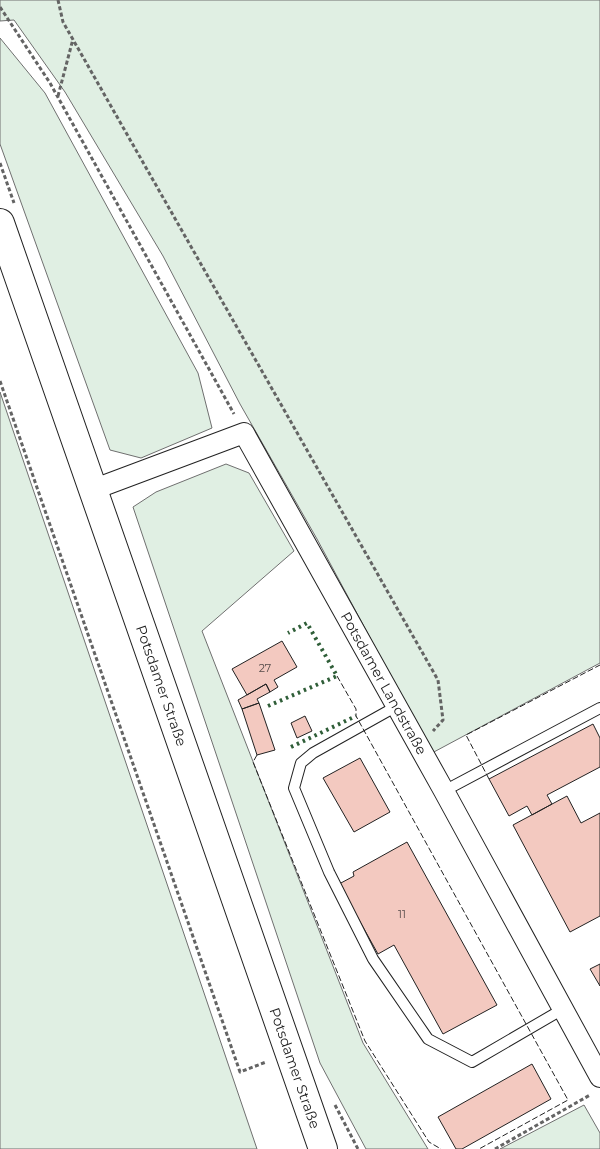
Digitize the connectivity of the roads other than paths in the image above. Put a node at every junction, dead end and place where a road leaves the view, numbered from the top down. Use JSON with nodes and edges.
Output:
{"nodes":[{"id":1,"x":0,"y":223,"type":"edge"},
{"id":2,"x":92,"y":490,"type":"junction"},
{"id":3,"x":397,"y":706,"type":"junction"},
{"id":4,"x":600,"y":708,"type":"edge"},
{"id":5,"x":444,"y":791,"type":"junction"},
{"id":6,"x":563,"y":1009,"type":"junction"},
{"id":7,"x":596,"y":1086,"type":"edge"},
{"id":8,"x":323,"y":1149,"type":"edge"}],
"edges":[{"from":1,"to":2,"type":"main road","name":"Potsdamer Straße"},
{"from":2,"to":3,"type":"street","name":"Potsdamer Landstraße"},
{"from":2,"to":8,"type":"main road","name":"Potsdamer Straße"},
{"from":3,"to":5,"type":"street","name":"Potsdamer Landstraße"},
{"from":3,"to":6,"type":"lane"},
{"from":4,"to":5,"type":"lane"},
{"from":5,"to":6,"type":"street","name":"Potsdamer Landstraße"},
{"from":6,"to":7,"type":"street","name":"Potsdamer Landstraße"}]}
